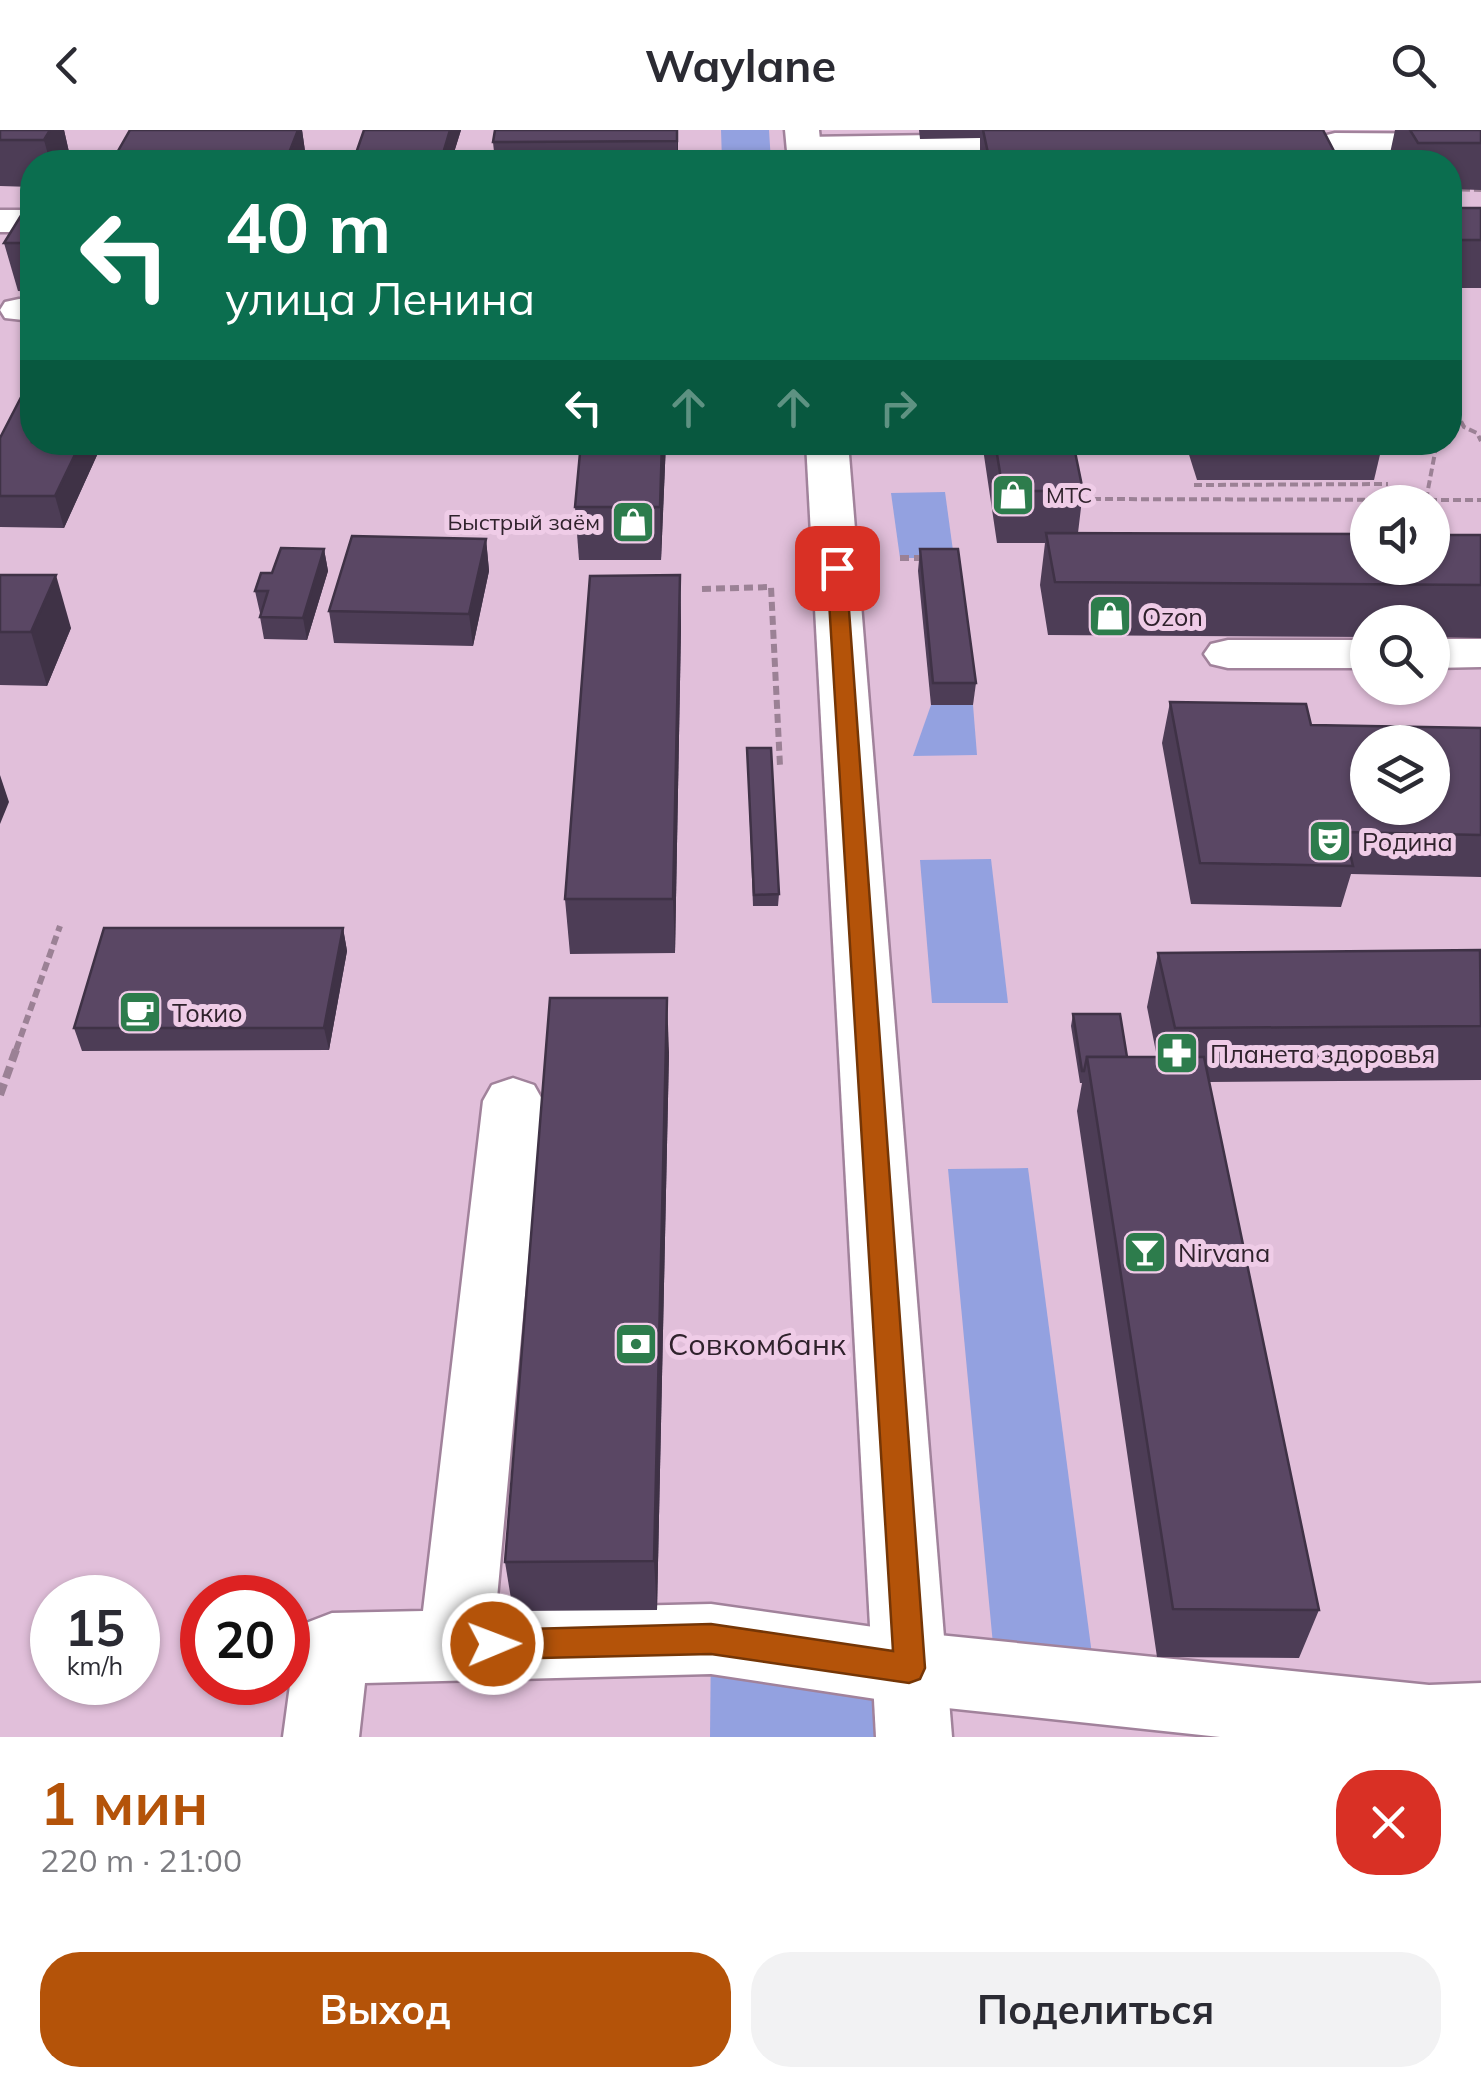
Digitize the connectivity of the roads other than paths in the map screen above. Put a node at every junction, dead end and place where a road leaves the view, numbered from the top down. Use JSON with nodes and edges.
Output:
{"nodes":[{"id":1,"x":999,"y":137,"type":"edge"},
{"id":2,"x":1040,"y":144,"type":"edge"},
{"id":3,"x":1295,"y":144,"type":"edge"},
{"id":4,"x":1481,"y":144,"type":"edge"},
{"id":5,"x":804,"y":146,"type":"edge"},
{"id":6,"x":1325,"y":150,"type":"edge"},
{"id":7,"x":1387,"y":150,"type":"edge"},
{"id":8,"x":828,"y":455,"type":"edge"},
{"id":9,"x":1481,"y":653,"type":"edge"},
{"id":10,"x":1228,"y":654,"type":"dead end"},
{"id":11,"x":1350,"y":654,"type":"edge"},
{"id":12,"x":1450,"y":654,"type":"edge"},
{"id":13,"x":513,"y":1102,"type":"dead end"},
{"id":14,"x":456,"y":1646,"type":"junction"},
{"id":15,"x":912,"y":1702,"type":"edge"},
{"id":16,"x":1481,"y":1720,"type":"edge"},
{"id":17,"x":321,"y":1737,"type":"edge"}],
"edges":[{"from":1,"to":2,"type":"main road"},
{"from":1,"to":5,"type":"main road"},
{"from":3,"to":6,"type":"main road"},
{"from":4,"to":7,"type":"main road"},
{"from":8,"to":15,"type":"main road"},
{"from":9,"to":12,"type":"main road"},
{"from":10,"to":11,"type":"main road"},
{"from":13,"to":14,"type":"main road"},
{"from":14,"to":15,"type":"main road"},
{"from":14,"to":17,"type":"main road"},
{"from":15,"to":16,"type":"main road"}]}
